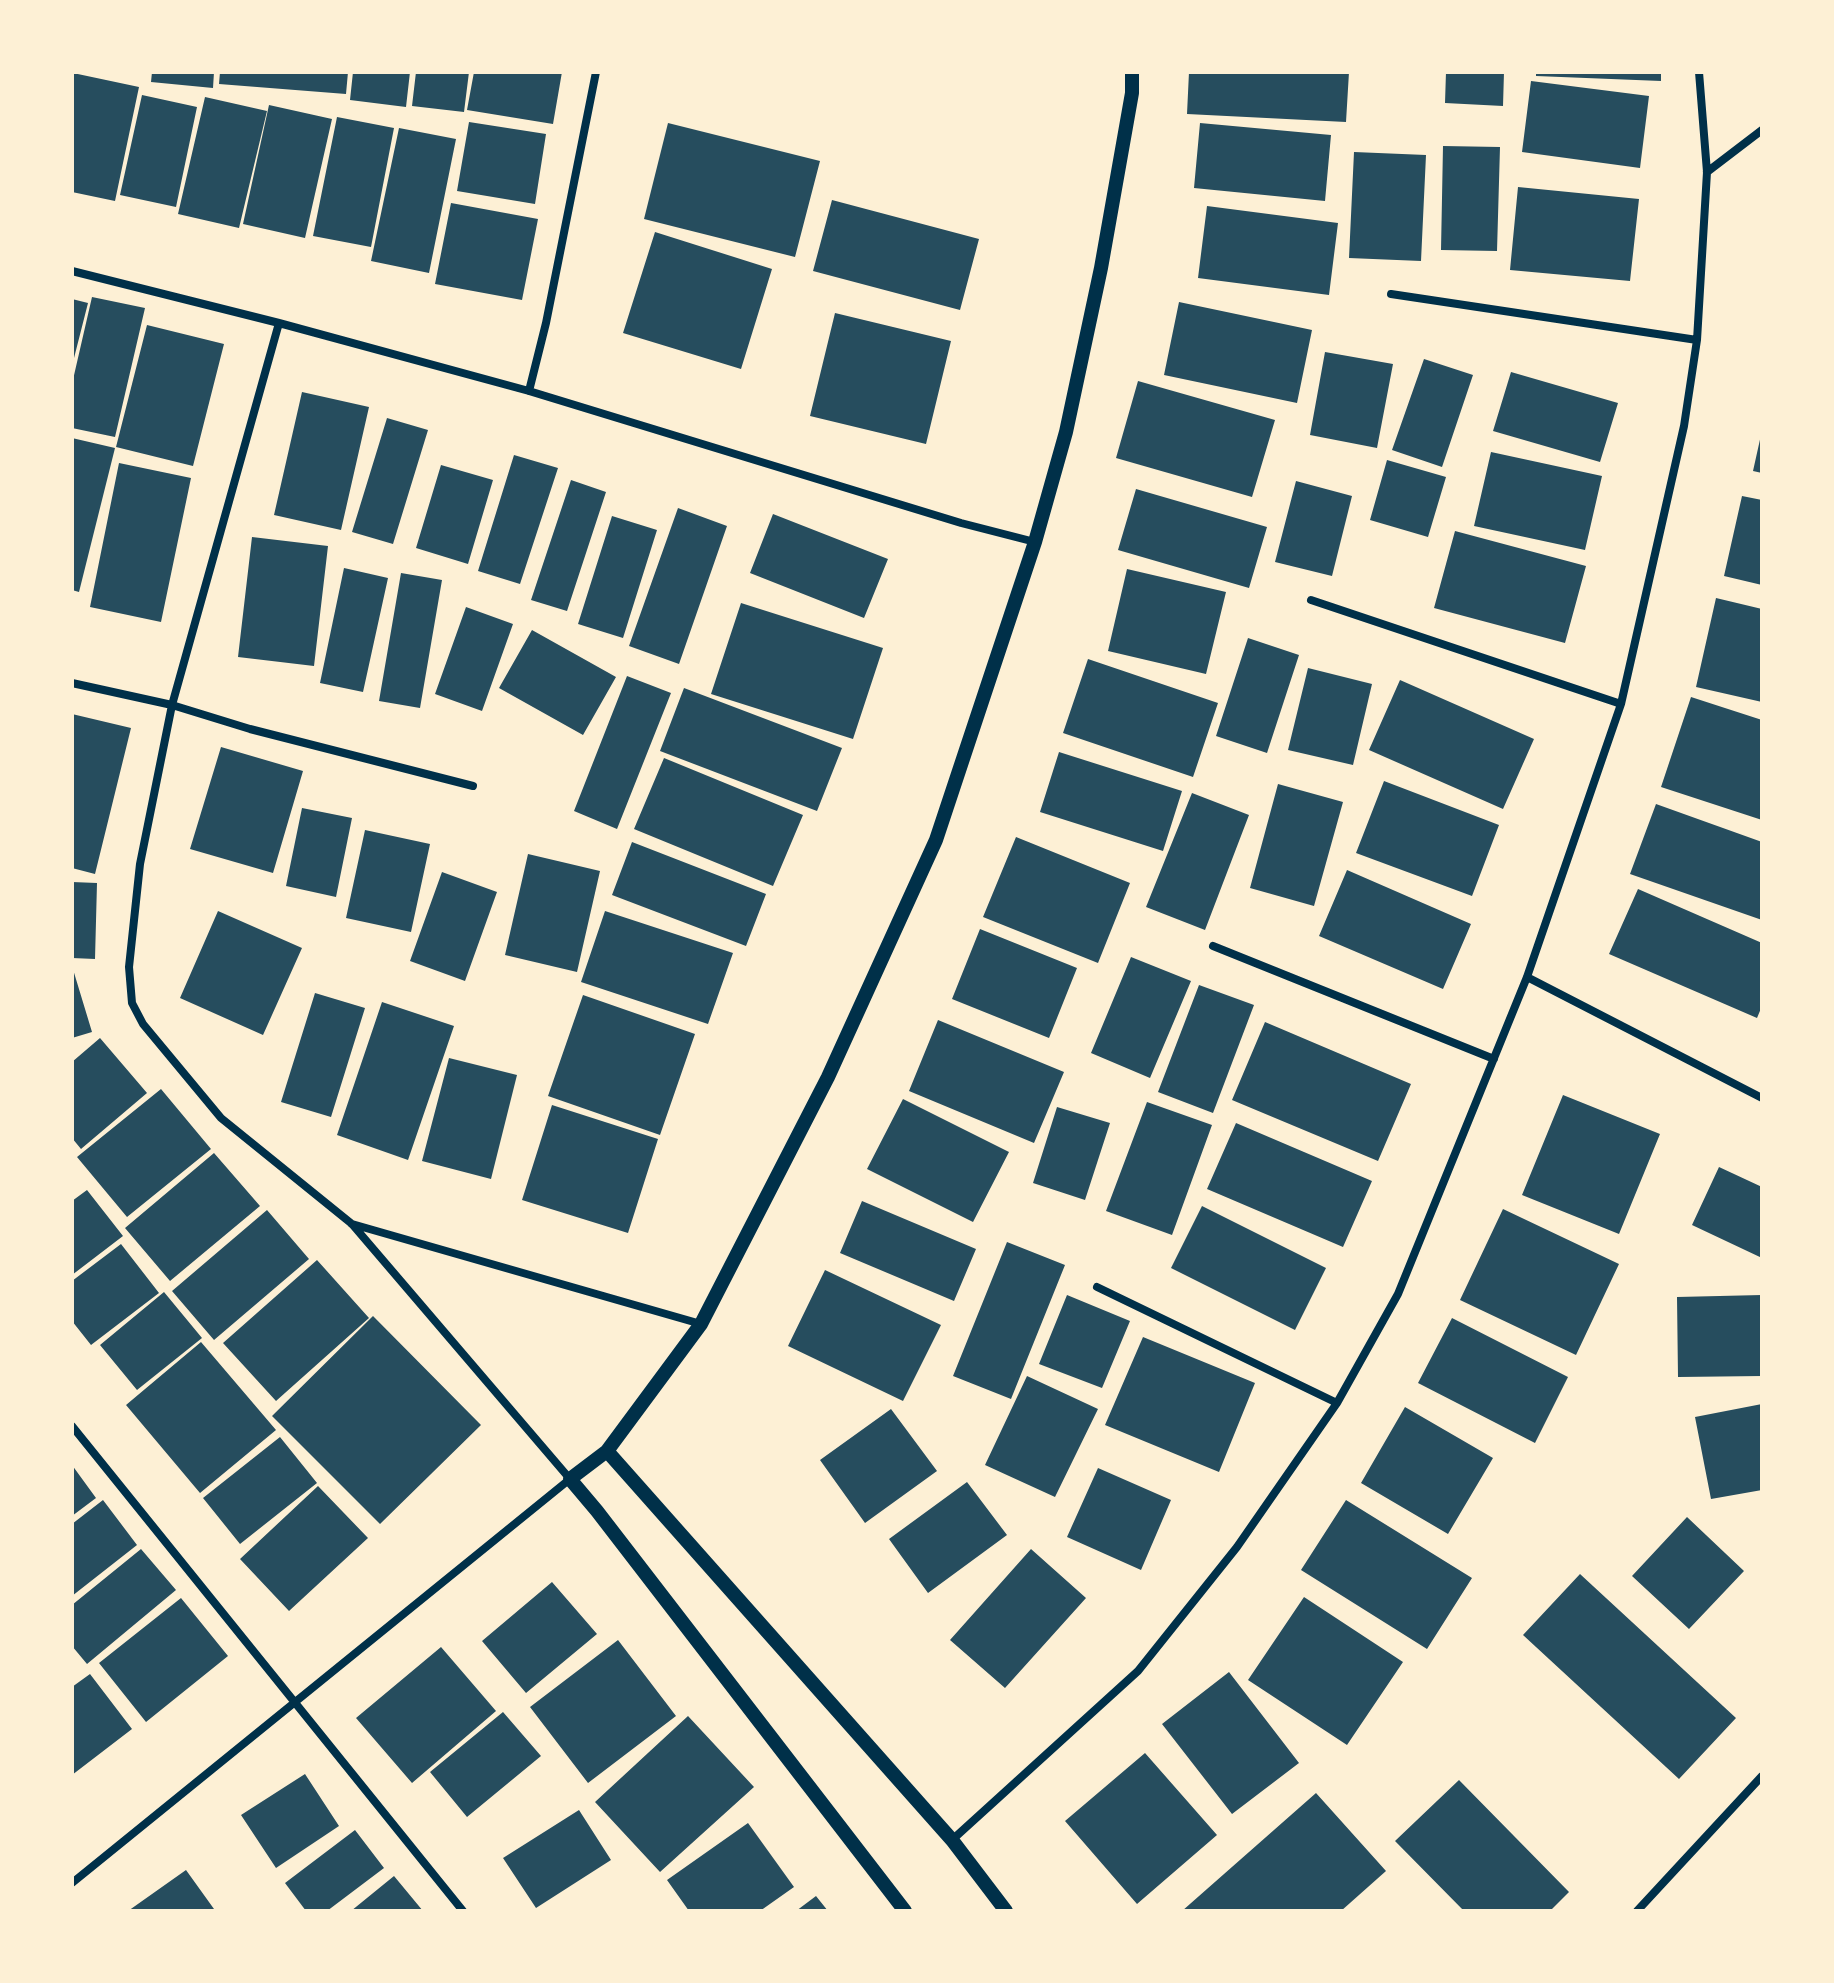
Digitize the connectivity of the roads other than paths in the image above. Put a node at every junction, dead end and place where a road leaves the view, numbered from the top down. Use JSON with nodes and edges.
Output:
{"nodes":[{"id":1,"x":596,"y":72,"type":"edge"},
{"id":2,"x":1132,"y":72,"type":"edge"},
{"id":3,"x":1699,"y":72,"type":"edge"},
{"id":4,"x":1762,"y":130,"type":"edge"},
{"id":5,"x":1707,"y":172,"type":"junction"},
{"id":6,"x":72,"y":271,"type":"edge"},
{"id":7,"x":1391,"y":294,"type":"dead end"},
{"id":8,"x":279,"y":323,"type":"junction"},
{"id":9,"x":1697,"y":340,"type":"junction"},
{"id":10,"x":529,"y":391,"type":"junction"},
{"id":11,"x":1035,"y":542,"type":"junction"},
{"id":12,"x":1311,"y":600,"type":"dead end"},
{"id":13,"x":72,"y":683,"type":"edge"},
{"id":14,"x":1621,"y":704,"type":"junction"},
{"id":15,"x":172,"y":705,"type":"junction"},
{"id":16,"x":473,"y":786,"type":"dead end"},
{"id":17,"x":1213,"y":946,"type":"dead end"},
{"id":18,"x":1527,"y":977,"type":"junction"},
{"id":19,"x":1494,"y":1059,"type":"junction"},
{"id":20,"x":1762,"y":1098,"type":"edge"},
{"id":21,"x":352,"y":1224,"type":"junction"},
{"id":22,"x":1097,"y":1287,"type":"dead end"},
{"id":23,"x":701,"y":1324,"type":"junction"},
{"id":24,"x":1337,"y":1403,"type":"junction"},
{"id":25,"x":72,"y":1426,"type":"edge"},
{"id":26,"x":607,"y":1451,"type":"junction"},
{"id":27,"x":570,"y":1479,"type":"junction"},
{"id":28,"x":295,"y":1703,"type":"junction"},
{"id":29,"x":1762,"y":1776,"type":"edge"},
{"id":30,"x":952,"y":1840,"type":"junction"},
{"id":31,"x":72,"y":1883,"type":"edge"},
{"id":32,"x":463,"y":1911,"type":"edge"},
{"id":33,"x":905,"y":1911,"type":"edge"},
{"id":34,"x":1006,"y":1911,"type":"edge"},
{"id":35,"x":1637,"y":1911,"type":"edge"}],
"edges":[{"from":1,"to":10,"type":"street"},
{"from":2,"to":11,"type":"street"},
{"from":3,"to":5,"type":"street"},
{"from":4,"to":5,"type":"street"},
{"from":5,"to":9,"type":"street"},
{"from":6,"to":8,"type":"street"},
{"from":7,"to":9,"type":"street"},
{"from":8,"to":10,"type":"street"},
{"from":8,"to":15,"type":"street"},
{"from":9,"to":14,"type":"street"},
{"from":10,"to":11,"type":"street"},
{"from":11,"to":23,"type":"street"},
{"from":12,"to":14,"type":"street"},
{"from":13,"to":15,"type":"street"},
{"from":14,"to":18,"type":"street"},
{"from":15,"to":16,"type":"street"},
{"from":15,"to":21,"type":"street"},
{"from":17,"to":19,"type":"street"},
{"from":18,"to":19,"type":"street"},
{"from":18,"to":20,"type":"street"},
{"from":19,"to":24,"type":"street"},
{"from":21,"to":23,"type":"street"},
{"from":21,"to":27,"type":"street"},
{"from":22,"to":24,"type":"street"},
{"from":23,"to":26,"type":"street"},
{"from":24,"to":30,"type":"street"},
{"from":25,"to":28,"type":"street"},
{"from":26,"to":27,"type":"street"},
{"from":26,"to":30,"type":"street"},
{"from":27,"to":28,"type":"street"},
{"from":27,"to":33,"type":"street"},
{"from":28,"to":31,"type":"street"},
{"from":28,"to":32,"type":"street"},
{"from":29,"to":35,"type":"street"},
{"from":30,"to":34,"type":"street"}]}
